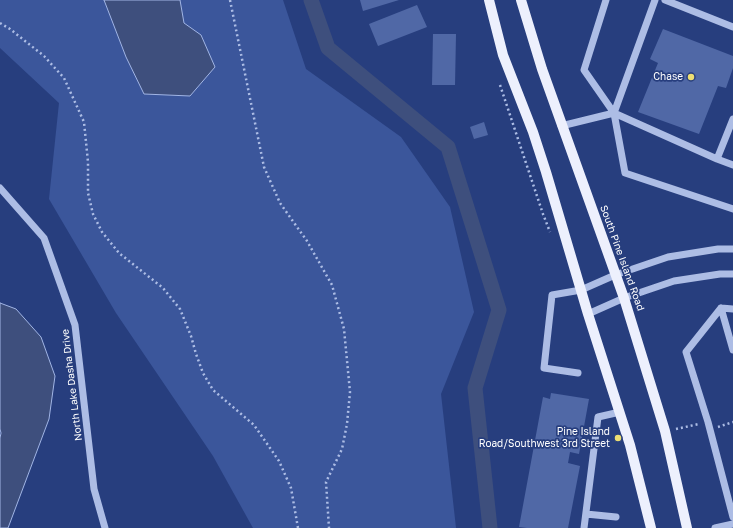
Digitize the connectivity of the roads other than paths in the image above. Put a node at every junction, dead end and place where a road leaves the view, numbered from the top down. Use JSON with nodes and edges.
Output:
{"nodes":[{"id":1,"x":489,"y":0,"type":"edge"},
{"id":2,"x":521,"y":0,"type":"edge"},
{"id":3,"x":606,"y":0,"type":"edge"},
{"id":4,"x":655,"y":0,"type":"edge"},
{"id":5,"x":665,"y":0,"type":"edge"},
{"id":6,"x":733,"y":27,"type":"edge"},
{"id":7,"x":614,"y":113,"type":"junction"},
{"id":8,"x":733,"y":119,"type":"edge"},
{"id":9,"x":561,"y":126,"type":"junction"},
{"id":10,"x":717,"y":159,"type":"junction"},
{"id":11,"x":733,"y":165,"type":"edge"},
{"id":12,"x":0,"y":188,"type":"edge"},
{"id":13,"x":733,"y":209,"type":"edge"},
{"id":14,"x":733,"y":249,"type":"edge"},
{"id":15,"x":733,"y":274,"type":"edge"},
{"id":16,"x":615,"y":275,"type":"junction"},
{"id":17,"x":581,"y":290,"type":"junction"},
{"id":18,"x":624,"y":298,"type":"junction"},
{"id":19,"x":721,"y":308,"type":"junction"},
{"id":20,"x":733,"y":309,"type":"edge"},
{"id":21,"x":588,"y":314,"type":"junction"},
{"id":22,"x":733,"y":350,"type":"edge"},
{"id":23,"x":578,"y":373,"type":"dead end"},
{"id":24,"x":620,"y":412,"type":"junction"},
{"id":25,"x":586,"y":514,"type":"junction"},
{"id":26,"x":616,"y":517,"type":"dead end"},
{"id":27,"x":733,"y":517,"type":"edge"},
{"id":28,"x":733,"y":524,"type":"edge"},
{"id":29,"x":105,"y":528,"type":"edge"},
{"id":30,"x":584,"y":528,"type":"edge"},
{"id":31,"x":652,"y":528,"type":"edge"},
{"id":32,"x":687,"y":528,"type":"edge"},
{"id":33,"x":715,"y":528,"type":"edge"}],
"edges":[{"from":1,"to":17,"type":"main road"},
{"from":2,"to":9,"type":"main road","name":"South Pine Island Road"},
{"from":3,"to":7,"type":"street"},
{"from":4,"to":7,"type":"street"},
{"from":5,"to":6,"type":"street"},
{"from":7,"to":9,"type":"street"},
{"from":7,"to":10,"type":"street"},
{"from":7,"to":13,"type":"street"},
{"from":8,"to":10,"type":"street"},
{"from":9,"to":16,"type":"main road","name":"South Pine Island Road"},
{"from":10,"to":11,"type":"street"},
{"from":12,"to":29,"type":"street","name":"North Lake Dasha Drive"},
{"from":14,"to":16,"type":"street"},
{"from":15,"to":18,"type":"street"},
{"from":16,"to":17,"type":"street"},
{"from":16,"to":18,"type":"main road","name":"South Pine Island Road"},
{"from":17,"to":21,"type":"main road"},
{"from":17,"to":23,"type":"street"},
{"from":18,"to":21,"type":"street"},
{"from":18,"to":32,"type":"main road","name":"South Pine Island Road"},
{"from":19,"to":20,"type":"street"},
{"from":19,"to":22,"type":"street"},
{"from":19,"to":27,"type":"street"},
{"from":21,"to":24,"type":"main road"},
{"from":24,"to":25,"type":"street"},
{"from":24,"to":31,"type":"main road"},
{"from":25,"to":26,"type":"street"},
{"from":25,"to":30,"type":"street"},
{"from":28,"to":33,"type":"street"}]}
